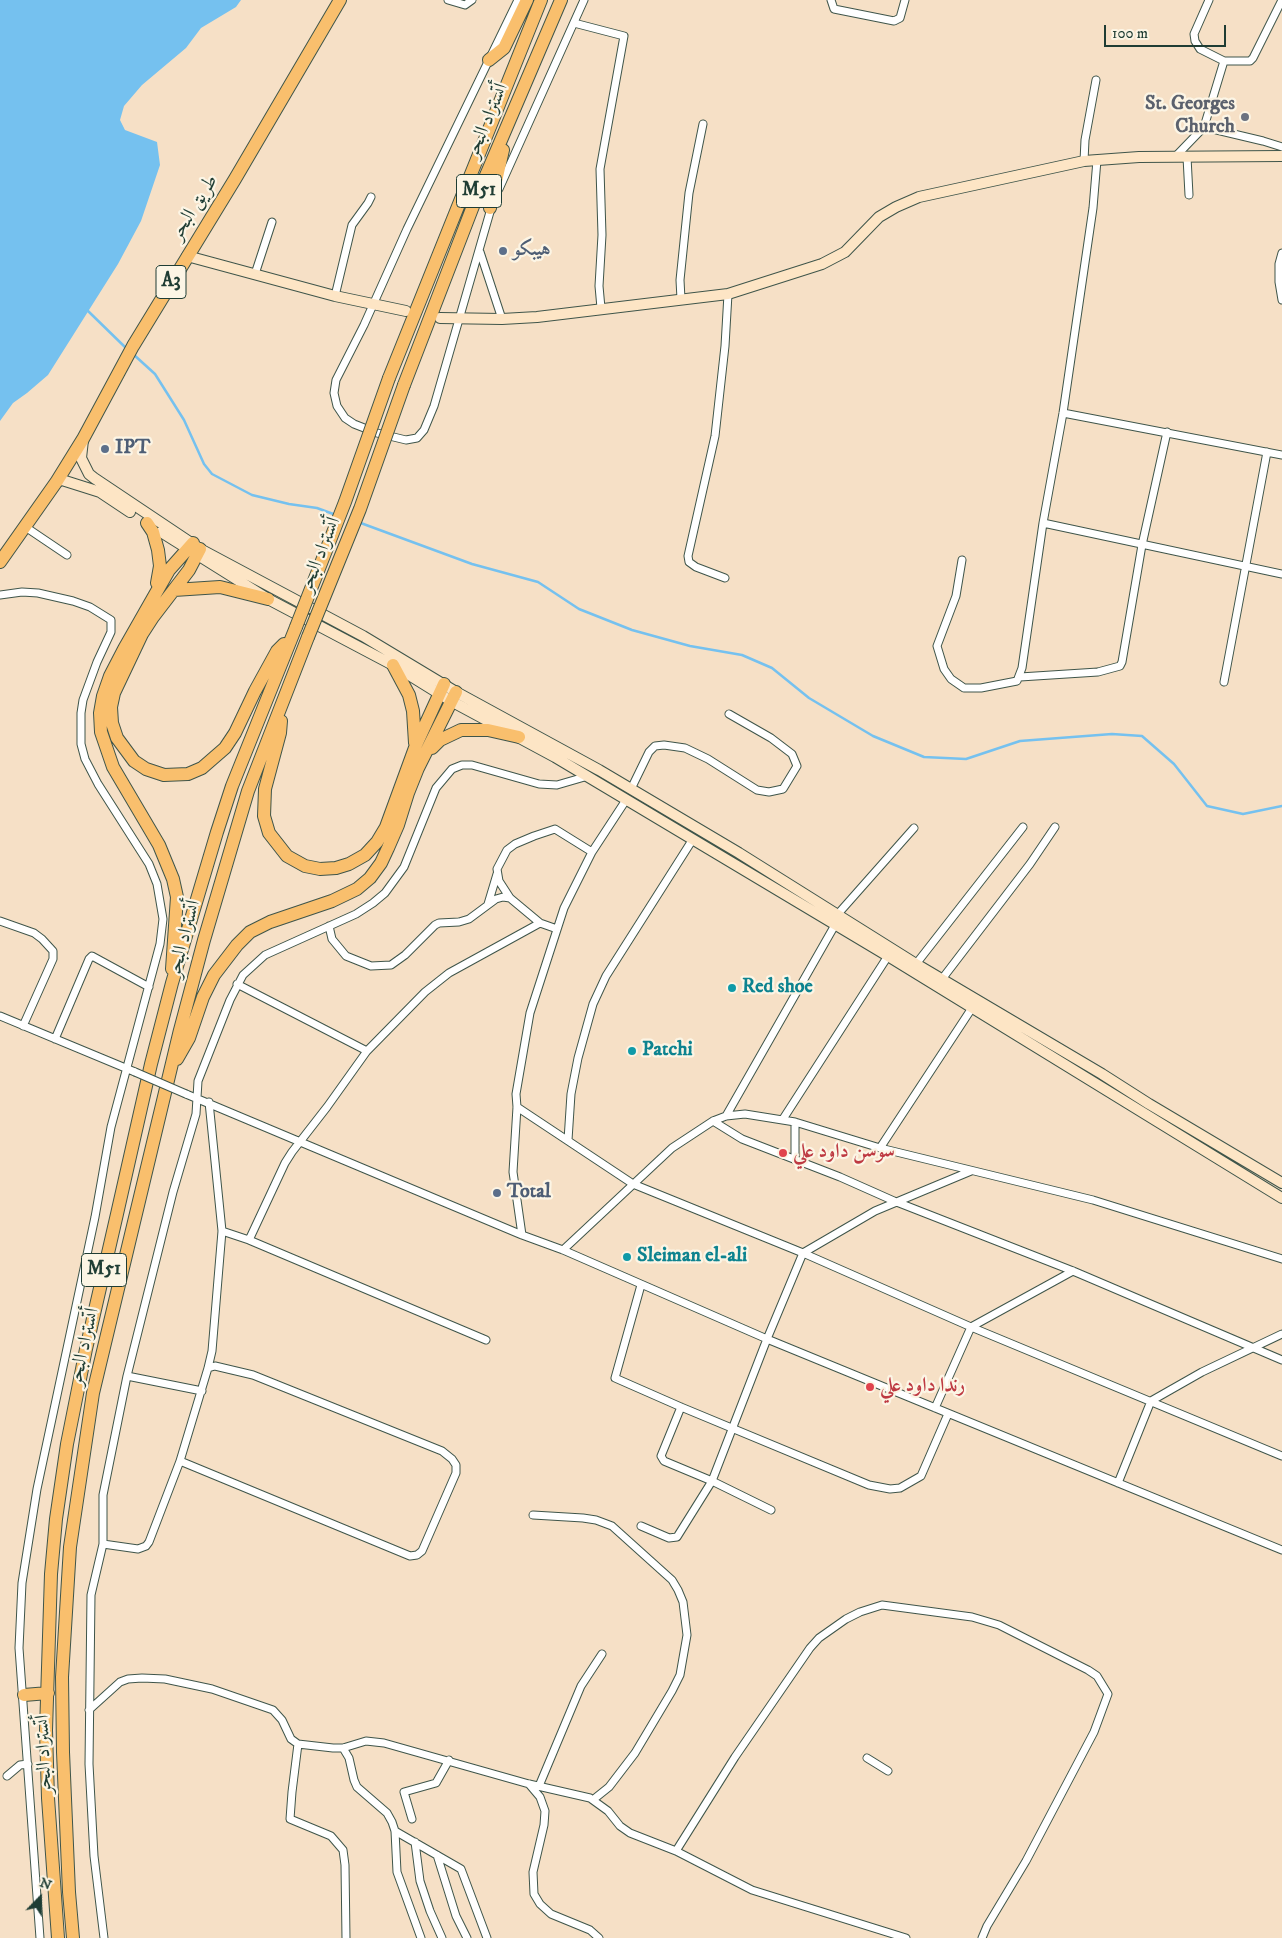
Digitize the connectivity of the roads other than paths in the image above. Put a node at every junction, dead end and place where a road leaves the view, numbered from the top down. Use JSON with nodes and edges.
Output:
{"nodes":[{"id":1,"x":340,"y":0,"type":"edge"},
{"id":2,"x":448,"y":0,"type":"edge"},
{"id":3,"x":472,"y":0,"type":"edge"},
{"id":4,"x":518,"y":0,"type":"edge"},
{"id":5,"x":527,"y":0,"type":"edge"},
{"id":6,"x":541,"y":0,"type":"edge"},
{"id":7,"x":561,"y":0,"type":"edge"},
{"id":8,"x":584,"y":0,"type":"edge"},
{"id":9,"x":831,"y":0,"type":"edge"},
{"id":10,"x":905,"y":0,"type":"edge"},
{"id":11,"x":1209,"y":0,"type":"edge"},
{"id":12,"x":1282,"y":0,"type":"edge"},
{"id":13,"x":1279,"y":14,"type":"edge"},
{"id":14,"x":574,"y":23,"type":"junction"},
{"id":15,"x":489,"y":60,"type":"junction"},
{"id":16,"x":1224,"y":61,"type":"junction"},
{"id":17,"x":1096,"y":80,"type":"dead end"},
{"id":18,"x":514,"y":108,"type":"junction"},
{"id":19,"x":703,"y":124,"type":"dead end"},
{"id":20,"x":1204,"y":127,"type":"junction"},
{"id":21,"x":1282,"y":147,"type":"edge"},
{"id":22,"x":1176,"y":156,"type":"junction"},
{"id":23,"x":1187,"y":156,"type":"junction"},
{"id":24,"x":1282,"y":156,"type":"edge"},
{"id":25,"x":1098,"y":160,"type":"junction"},
{"id":26,"x":1084,"y":161,"type":"junction"},
{"id":27,"x":1189,"y":195,"type":"dead end"},
{"id":28,"x":371,"y":197,"type":"dead end"},
{"id":29,"x":490,"y":208,"type":"junction"},
{"id":30,"x":272,"y":222,"type":"dead end"},
{"id":31,"x":480,"y":251,"type":"junction"},
{"id":32,"x":1282,"y":253,"type":"edge"},
{"id":33,"x":187,"y":256,"type":"junction"},
{"id":34,"x":1281,"y":264,"type":"edge"},
{"id":35,"x":254,"y":274,"type":"junction"},
{"id":36,"x":728,"y":294,"type":"junction"},
{"id":37,"x":335,"y":296,"type":"junction"},
{"id":38,"x":681,"y":300,"type":"junction"},
{"id":39,"x":1282,"y":300,"type":"edge"},
{"id":40,"x":374,"y":304,"type":"junction"},
{"id":41,"x":601,"y":308,"type":"junction"},
{"id":42,"x":406,"y":311,"type":"dead end"},
{"id":43,"x":440,"y":318,"type":"dead end"},
{"id":44,"x":460,"y":319,"type":"junction"},
{"id":45,"x":502,"y":319,"type":"junction"},
{"id":46,"x":1063,"y":413,"type":"junction"},
{"id":47,"x":1167,"y":432,"type":"junction"},
{"id":48,"x":83,"y":439,"type":"junction"},
{"id":49,"x":1267,"y":452,"type":"junction"},
{"id":50,"x":1282,"y":455,"type":"edge"},
{"id":51,"x":57,"y":481,"type":"junction"},
{"id":52,"x":148,"y":523,"type":"junction"},
{"id":53,"x":1043,"y":523,"type":"junction"},
{"id":54,"x":24,"y":526,"type":"junction"},
{"id":55,"x":1142,"y":545,"type":"junction"},
{"id":56,"x":195,"y":549,"type":"junction"},
{"id":57,"x":67,"y":555,"type":"dead end"},
{"id":58,"x":962,"y":560,"type":"dead end"},
{"id":59,"x":0,"y":562,"type":"edge"},
{"id":60,"x":1245,"y":566,"type":"junction"},
{"id":61,"x":1282,"y":574,"type":"edge"},
{"id":62,"x":724,"y":578,"type":"dead end"},
{"id":63,"x":174,"y":590,"type":"junction"},
{"id":64,"x":155,"y":593,"type":"junction"},
{"id":65,"x":0,"y":595,"type":"edge"},
{"id":66,"x":268,"y":599,"type":"junction"},
{"id":67,"x":294,"y":632,"type":"junction"},
{"id":68,"x":393,"y":665,"type":"junction"},
{"id":69,"x":1020,"y":677,"type":"junction"},
{"id":70,"x":1224,"y":682,"type":"dead end"},
{"id":71,"x":441,"y":689,"type":"junction"},
{"id":72,"x":454,"y":697,"type":"junction"},
{"id":73,"x":280,"y":708,"type":"junction"},
{"id":74,"x":729,"y":714,"type":"dead end"},
{"id":75,"x":519,"y":737,"type":"junction"},
{"id":76,"x":416,"y":745,"type":"junction"},
{"id":77,"x":426,"y":753,"type":"junction"},
{"id":78,"x":588,"y":776,"type":"junction"},
{"id":79,"x":631,"y":790,"type":"junction"},
{"id":80,"x":626,"y":800,"type":"junction"},
{"id":81,"x":1023,"y":826,"type":"dead end"},
{"id":82,"x":1055,"y":827,"type":"dead end"},
{"id":83,"x":914,"y":828,"type":"dead end"},
{"id":84,"x":693,"y":839,"type":"junction"},
{"id":85,"x":592,"y":852,"type":"junction"},
{"id":86,"x":497,"y":874,"type":"junction"},
{"id":87,"x":510,"y":898,"type":"junction"},
{"id":88,"x":488,"y":905,"type":"junction"},
{"id":89,"x":836,"y":920,"type":"junction"},
{"id":90,"x":0,"y":921,"type":"edge"},
{"id":91,"x":540,"y":923,"type":"junction"},
{"id":92,"x":328,"y":926,"type":"junction"},
{"id":93,"x":557,"y":929,"type":"junction"},
{"id":94,"x":888,"y":956,"type":"junction"},
{"id":95,"x":916,"y":964,"type":"junction"},
{"id":96,"x":942,"y":979,"type":"junction"},
{"id":97,"x":172,"y":984,"type":"junction"},
{"id":98,"x":237,"y":984,"type":"junction"},
{"id":99,"x":149,"y":987,"type":"junction"},
{"id":100,"x":972,"y":1008,"type":"junction"},
{"id":101,"x":0,"y":1016,"type":"edge"},
{"id":102,"x":24,"y":1026,"type":"junction"},
{"id":103,"x":55,"y":1039,"type":"junction"},
{"id":104,"x":367,"y":1051,"type":"junction"},
{"id":105,"x":126,"y":1069,"type":"junction"},
{"id":106,"x":171,"y":1070,"type":"junction"},
{"id":107,"x":196,"y":1097,"type":"junction"},
{"id":108,"x":209,"y":1102,"type":"junction"},
{"id":109,"x":517,"y":1107,"type":"junction"},
{"id":110,"x":726,"y":1116,"type":"junction"},
{"id":111,"x":783,"y":1119,"type":"junction"},
{"id":112,"x":712,"y":1121,"type":"junction"},
{"id":113,"x":795,"y":1122,"type":"junction"},
{"id":114,"x":568,"y":1140,"type":"junction"},
{"id":115,"x":300,"y":1142,"type":"junction"},
{"id":116,"x":880,"y":1148,"type":"junction"},
{"id":117,"x":794,"y":1160,"type":"junction"},
{"id":118,"x":971,"y":1171,"type":"junction"},
{"id":119,"x":1282,"y":1183,"type":"edge"},
{"id":120,"x":633,"y":1184,"type":"junction"},
{"id":121,"x":1282,"y":1198,"type":"edge"},
{"id":122,"x":894,"y":1202,"type":"junction"},
{"id":123,"x":222,"y":1232,"type":"junction"},
{"id":124,"x":522,"y":1235,"type":"junction"},
{"id":125,"x":249,"y":1240,"type":"junction"},
{"id":126,"x":562,"y":1250,"type":"junction"},
{"id":127,"x":803,"y":1253,"type":"junction"},
{"id":128,"x":1282,"y":1259,"type":"edge"},
{"id":129,"x":1073,"y":1271,"type":"junction"},
{"id":130,"x":641,"y":1284,"type":"junction"},
{"id":131,"x":971,"y":1327,"type":"junction"},
{"id":132,"x":1282,"y":1334,"type":"edge"},
{"id":133,"x":767,"y":1339,"type":"junction"},
{"id":134,"x":486,"y":1340,"type":"dead end"},
{"id":135,"x":1252,"y":1347,"type":"junction"},
{"id":136,"x":1282,"y":1360,"type":"edge"},
{"id":137,"x":208,"y":1368,"type":"junction"},
{"id":138,"x":127,"y":1376,"type":"junction"},
{"id":139,"x":202,"y":1391,"type":"junction"},
{"id":140,"x":1151,"y":1401,"type":"junction"},
{"id":141,"x":681,"y":1407,"type":"junction"},
{"id":142,"x":935,"y":1408,"type":"junction"},
{"id":143,"x":948,"y":1414,"type":"junction"},
{"id":144,"x":732,"y":1428,"type":"junction"},
{"id":145,"x":1282,"y":1456,"type":"edge"},
{"id":146,"x":180,"y":1461,"type":"junction"},
{"id":147,"x":712,"y":1481,"type":"junction"},
{"id":148,"x":1118,"y":1483,"type":"junction"},
{"id":149,"x":771,"y":1510,"type":"dead end"},
{"id":150,"x":533,"y":1515,"type":"dead end"},
{"id":151,"x":641,"y":1526,"type":"dead end"},
{"id":152,"x":103,"y":1544,"type":"junction"},
{"id":153,"x":1282,"y":1550,"type":"edge"},
{"id":154,"x":602,"y":1654,"type":"dead end"},
{"id":155,"x":48,"y":1693,"type":"junction"},
{"id":156,"x":24,"y":1695,"type":"junction"},
{"id":157,"x":89,"y":1710,"type":"junction"},
{"id":158,"x":298,"y":1744,"type":"junction"},
{"id":159,"x":343,"y":1748,"type":"junction"},
{"id":160,"x":867,"y":1758,"type":"dead end"},
{"id":161,"x":449,"y":1760,"type":"junction"},
{"id":162,"x":28,"y":1764,"type":"junction"},
{"id":163,"x":888,"y":1771,"type":"dead end"},
{"id":164,"x":7,"y":1776,"type":"dead end"},
{"id":165,"x":529,"y":1784,"type":"junction"},
{"id":166,"x":539,"y":1786,"type":"junction"},
{"id":167,"x":594,"y":1799,"type":"junction"},
{"id":168,"x":412,"y":1819,"type":"dead end"},
{"id":169,"x":395,"y":1830,"type":"junction"},
{"id":170,"x":415,"y":1842,"type":"junction"},
{"id":171,"x":676,"y":1851,"type":"junction"},
{"id":172,"x":437,"y":1855,"type":"junction"},
{"id":173,"x":40,"y":1938,"type":"edge"},
{"id":174,"x":58,"y":1938,"type":"edge"},
{"id":175,"x":73,"y":1938,"type":"edge"},
{"id":176,"x":104,"y":1938,"type":"edge"},
{"id":177,"x":346,"y":1938,"type":"edge"},
{"id":178,"x":421,"y":1938,"type":"edge"},
{"id":179,"x":442,"y":1938,"type":"edge"},
{"id":180,"x":467,"y":1938,"type":"edge"},
{"id":181,"x":487,"y":1938,"type":"edge"},
{"id":182,"x":599,"y":1938,"type":"edge"},
{"id":183,"x":906,"y":1938,"type":"edge"},
{"id":184,"x":982,"y":1938,"type":"edge"}],
"edges":[{"from":1,"to":33,"type":"highway","name":"طريق البحر","number":"A3"},
{"from":2,"to":3,"type":"street"},
{"from":4,"to":15,"type":"street"},
{"from":5,"to":15,"type":"highway"},
{"from":6,"to":67,"type":"highway","name":"أتستراد البحر","number":"M51","bridge":true},
{"from":7,"to":18,"type":"highway","name":"أتستراد البحر","number":"M51"},
{"from":8,"to":14,"type":"street"},
{"from":9,"to":10,"type":"street"},
{"from":11,"to":16,"type":"street"},
{"from":12,"to":13,"type":"street"},
{"from":13,"to":16,"type":"street"},
{"from":14,"to":29,"type":"street"},
{"from":14,"to":41,"type":"street"},
{"from":15,"to":40,"type":"street"},
{"from":16,"to":20,"type":"street"},
{"from":17,"to":26,"type":"street"},
{"from":18,"to":29,"type":"highway"},
{"from":18,"to":73,"type":"highway","name":"أتستراد البحر","number":"M51","bridge":true},
{"from":19,"to":38,"type":"street"},
{"from":20,"to":21,"type":"street"},
{"from":20,"to":22,"type":"street"},
{"from":22,"to":23,"type":"main road"},
{"from":22,"to":25,"type":"main road"},
{"from":23,"to":24,"type":"main road"},
{"from":23,"to":27,"type":"street"},
{"from":25,"to":26,"type":"main road"},
{"from":25,"to":46,"type":"street"},
{"from":26,"to":36,"type":"main road"},
{"from":28,"to":37,"type":"street"},
{"from":29,"to":31,"type":"street"},
{"from":30,"to":35,"type":"street"},
{"from":31,"to":44,"type":"street"},
{"from":31,"to":45,"type":"street"},
{"from":32,"to":34,"type":"street"},
{"from":33,"to":35,"type":"main road"},
{"from":33,"to":48,"type":"highway","name":"طريق البحر","number":"A3"},
{"from":34,"to":39,"type":"street"},
{"from":35,"to":37,"type":"main road"},
{"from":36,"to":38,"type":"main road"},
{"from":36,"to":62,"type":"street"},
{"from":37,"to":40,"type":"main road"},
{"from":38,"to":41,"type":"main road"},
{"from":40,"to":42,"type":"main road"},
{"from":40,"to":44,"type":"street"},
{"from":41,"to":45,"type":"main road"},
{"from":43,"to":44,"type":"main road"},
{"from":44,"to":45,"type":"main road"},
{"from":46,"to":47,"type":"street"},
{"from":46,"to":53,"type":"street"},
{"from":47,"to":49,"type":"street"},
{"from":47,"to":55,"type":"street"},
{"from":48,"to":51,"type":"highway","name":"طريق البحر","number":"A3"},
{"from":48,"to":56,"type":"main road"},
{"from":49,"to":50,"type":"street"},
{"from":49,"to":60,"type":"street"},
{"from":51,"to":52,"type":"main road"},
{"from":51,"to":54,"type":"highway","name":"طريق البحر","number":"A3"},
{"from":52,"to":56,"type":"main road"},
{"from":52,"to":64,"type":"highway"},
{"from":53,"to":55,"type":"street"},
{"from":53,"to":69,"type":"street"},
{"from":54,"to":57,"type":"street"},
{"from":54,"to":59,"type":"highway","name":"طريق البحر","number":"A3"},
{"from":55,"to":60,"type":"street"},
{"from":55,"to":69,"type":"street"},
{"from":56,"to":63,"type":"highway"},
{"from":56,"to":64,"type":"highway"},
{"from":56,"to":66,"type":"main road"},
{"from":56,"to":71,"type":"main road"},
{"from":58,"to":69,"type":"street"},
{"from":60,"to":61,"type":"street"},
{"from":60,"to":70,"type":"street"},
{"from":63,"to":66,"type":"highway"},
{"from":63,"to":67,"type":"highway"},
{"from":64,"to":97,"type":"highway"},
{"from":65,"to":99,"type":"street"},
{"from":66,"to":68,"type":"main road"},
{"from":67,"to":97,"type":"highway","name":"أتستراد البحر","number":"M51"},
{"from":68,"to":71,"type":"main road"},
{"from":68,"to":76,"type":"highway"},
{"from":71,"to":72,"type":"main road"},
{"from":71,"to":76,"type":"highway"},
{"from":72,"to":75,"type":"main road"},
{"from":72,"to":77,"type":"highway"},
{"from":72,"to":79,"type":"main road"},
{"from":73,"to":76,"type":"highway"},
{"from":73,"to":106,"type":"highway","name":"أتستراد البحر","number":"M51"},
{"from":74,"to":79,"type":"street"},
{"from":75,"to":77,"type":"highway"},
{"from":75,"to":78,"type":"main road"},
{"from":77,"to":106,"type":"highway"},
{"from":78,"to":80,"type":"main road"},
{"from":78,"to":92,"type":"street"},
{"from":79,"to":89,"type":"main road"},
{"from":80,"to":84,"type":"main road"},
{"from":80,"to":85,"type":"street"},
{"from":81,"to":95,"type":"street"},
{"from":82,"to":96,"type":"street"},
{"from":83,"to":89,"type":"street"},
{"from":84,"to":89,"type":"main road"},
{"from":84,"to":114,"type":"street"},
{"from":85,"to":86,"type":"street"},
{"from":85,"to":93,"type":"street"},
{"from":86,"to":87,"type":"street"},
{"from":86,"to":88,"type":"street"},
{"from":87,"to":88,"type":"street"},
{"from":87,"to":91,"type":"street"},
{"from":88,"to":92,"type":"street"},
{"from":89,"to":94,"type":"main road"},
{"from":89,"to":95,"type":"main road"},
{"from":89,"to":110,"type":"street"},
{"from":90,"to":102,"type":"street"},
{"from":91,"to":93,"type":"street"},
{"from":91,"to":104,"type":"street"},
{"from":92,"to":98,"type":"street"},
{"from":93,"to":109,"type":"street"},
{"from":94,"to":100,"type":"main road"},
{"from":94,"to":111,"type":"street"},
{"from":95,"to":96,"type":"main road"},
{"from":96,"to":119,"type":"main road"},
{"from":97,"to":155,"type":"highway","name":"أتستراد البحر","number":"M51"},
{"from":98,"to":104,"type":"street"},
{"from":98,"to":107,"type":"street"},
{"from":99,"to":103,"type":"street"},
{"from":99,"to":105,"type":"street"},
{"from":100,"to":116,"type":"street"},
{"from":100,"to":121,"type":"main road"},
{"from":101,"to":102,"type":"street"},
{"from":102,"to":103,"type":"street"},
{"from":103,"to":105,"type":"street"},
{"from":104,"to":115,"type":"street"},
{"from":105,"to":107,"type":"street","bridge":true},
{"from":105,"to":156,"type":"street"},
{"from":106,"to":175,"type":"highway","name":"أتستراد البحر","number":"M51"},
{"from":107,"to":108,"type":"street"},
{"from":107,"to":138,"type":"street"},
{"from":108,"to":115,"type":"street"},
{"from":108,"to":123,"type":"street"},
{"from":109,"to":114,"type":"street"},
{"from":109,"to":124,"type":"street"},
{"from":110,"to":111,"type":"street"},
{"from":110,"to":112,"type":"street"},
{"from":111,"to":113,"type":"street"},
{"from":112,"to":117,"type":"street"},
{"from":112,"to":120,"type":"street"},
{"from":113,"to":116,"type":"street"},
{"from":113,"to":117,"type":"street"},
{"from":114,"to":120,"type":"street"},
{"from":115,"to":124,"type":"street"},
{"from":115,"to":125,"type":"street"},
{"from":116,"to":118,"type":"street"},
{"from":117,"to":122,"type":"street"},
{"from":118,"to":122,"type":"street"},
{"from":118,"to":128,"type":"street"},
{"from":120,"to":126,"type":"street"},
{"from":120,"to":127,"type":"street"},
{"from":122,"to":127,"type":"street"},
{"from":122,"to":129,"type":"street"},
{"from":123,"to":125,"type":"street"},
{"from":123,"to":137,"type":"street"},
{"from":124,"to":126,"type":"street"},
{"from":125,"to":134,"type":"street"},
{"from":126,"to":130,"type":"street"},
{"from":127,"to":131,"type":"street"},
{"from":127,"to":133,"type":"street"},
{"from":129,"to":131,"type":"street"},
{"from":129,"to":135,"type":"street"},
{"from":130,"to":133,"type":"street"},
{"from":130,"to":141,"type":"street"},
{"from":131,"to":140,"type":"street"},
{"from":131,"to":142,"type":"street"},
{"from":132,"to":135,"type":"street"},
{"from":133,"to":142,"type":"street"},
{"from":133,"to":144,"type":"street"},
{"from":135,"to":136,"type":"street"},
{"from":135,"to":140,"type":"street"},
{"from":137,"to":139,"type":"street"},
{"from":137,"to":146,"type":"street"},
{"from":138,"to":139,"type":"street"},
{"from":138,"to":152,"type":"street"},
{"from":139,"to":146,"type":"street"},
{"from":140,"to":145,"type":"street"},
{"from":140,"to":148,"type":"street"},
{"from":141,"to":144,"type":"street"},
{"from":141,"to":147,"type":"street"},
{"from":142,"to":143,"type":"street"},
{"from":143,"to":144,"type":"street"},
{"from":143,"to":148,"type":"street"},
{"from":144,"to":147,"type":"street"},
{"from":146,"to":152,"type":"street"},
{"from":147,"to":149,"type":"street"},
{"from":147,"to":151,"type":"street"},
{"from":148,"to":153,"type":"street"},
{"from":150,"to":167,"type":"street"},
{"from":152,"to":157,"type":"street"},
{"from":154,"to":166,"type":"street"},
{"from":155,"to":156,"type":"highway"},
{"from":155,"to":174,"type":"highway","name":"أتستراد البحر","number":"M51"},
{"from":156,"to":162,"type":"street"},
{"from":157,"to":158,"type":"street"},
{"from":157,"to":176,"type":"street"},
{"from":158,"to":159,"type":"street"},
{"from":158,"to":177,"type":"street"},
{"from":159,"to":161,"type":"street"},
{"from":159,"to":169,"type":"street"},
{"from":160,"to":163,"type":"street"},
{"from":161,"to":165,"type":"street"},
{"from":161,"to":168,"type":"street"},
{"from":162,"to":164,"type":"street"},
{"from":162,"to":173,"type":"street"},
{"from":165,"to":166,"type":"street"},
{"from":165,"to":182,"type":"street"},
{"from":166,"to":167,"type":"street"},
{"from":167,"to":171,"type":"street"},
{"from":169,"to":170,"type":"street"},
{"from":169,"to":178,"type":"street"},
{"from":170,"to":172,"type":"street"},
{"from":170,"to":179,"type":"street"},
{"from":171,"to":183,"type":"street"},
{"from":171,"to":184,"type":"street"},
{"from":172,"to":180,"type":"street"},
{"from":172,"to":181,"type":"street"}]}
